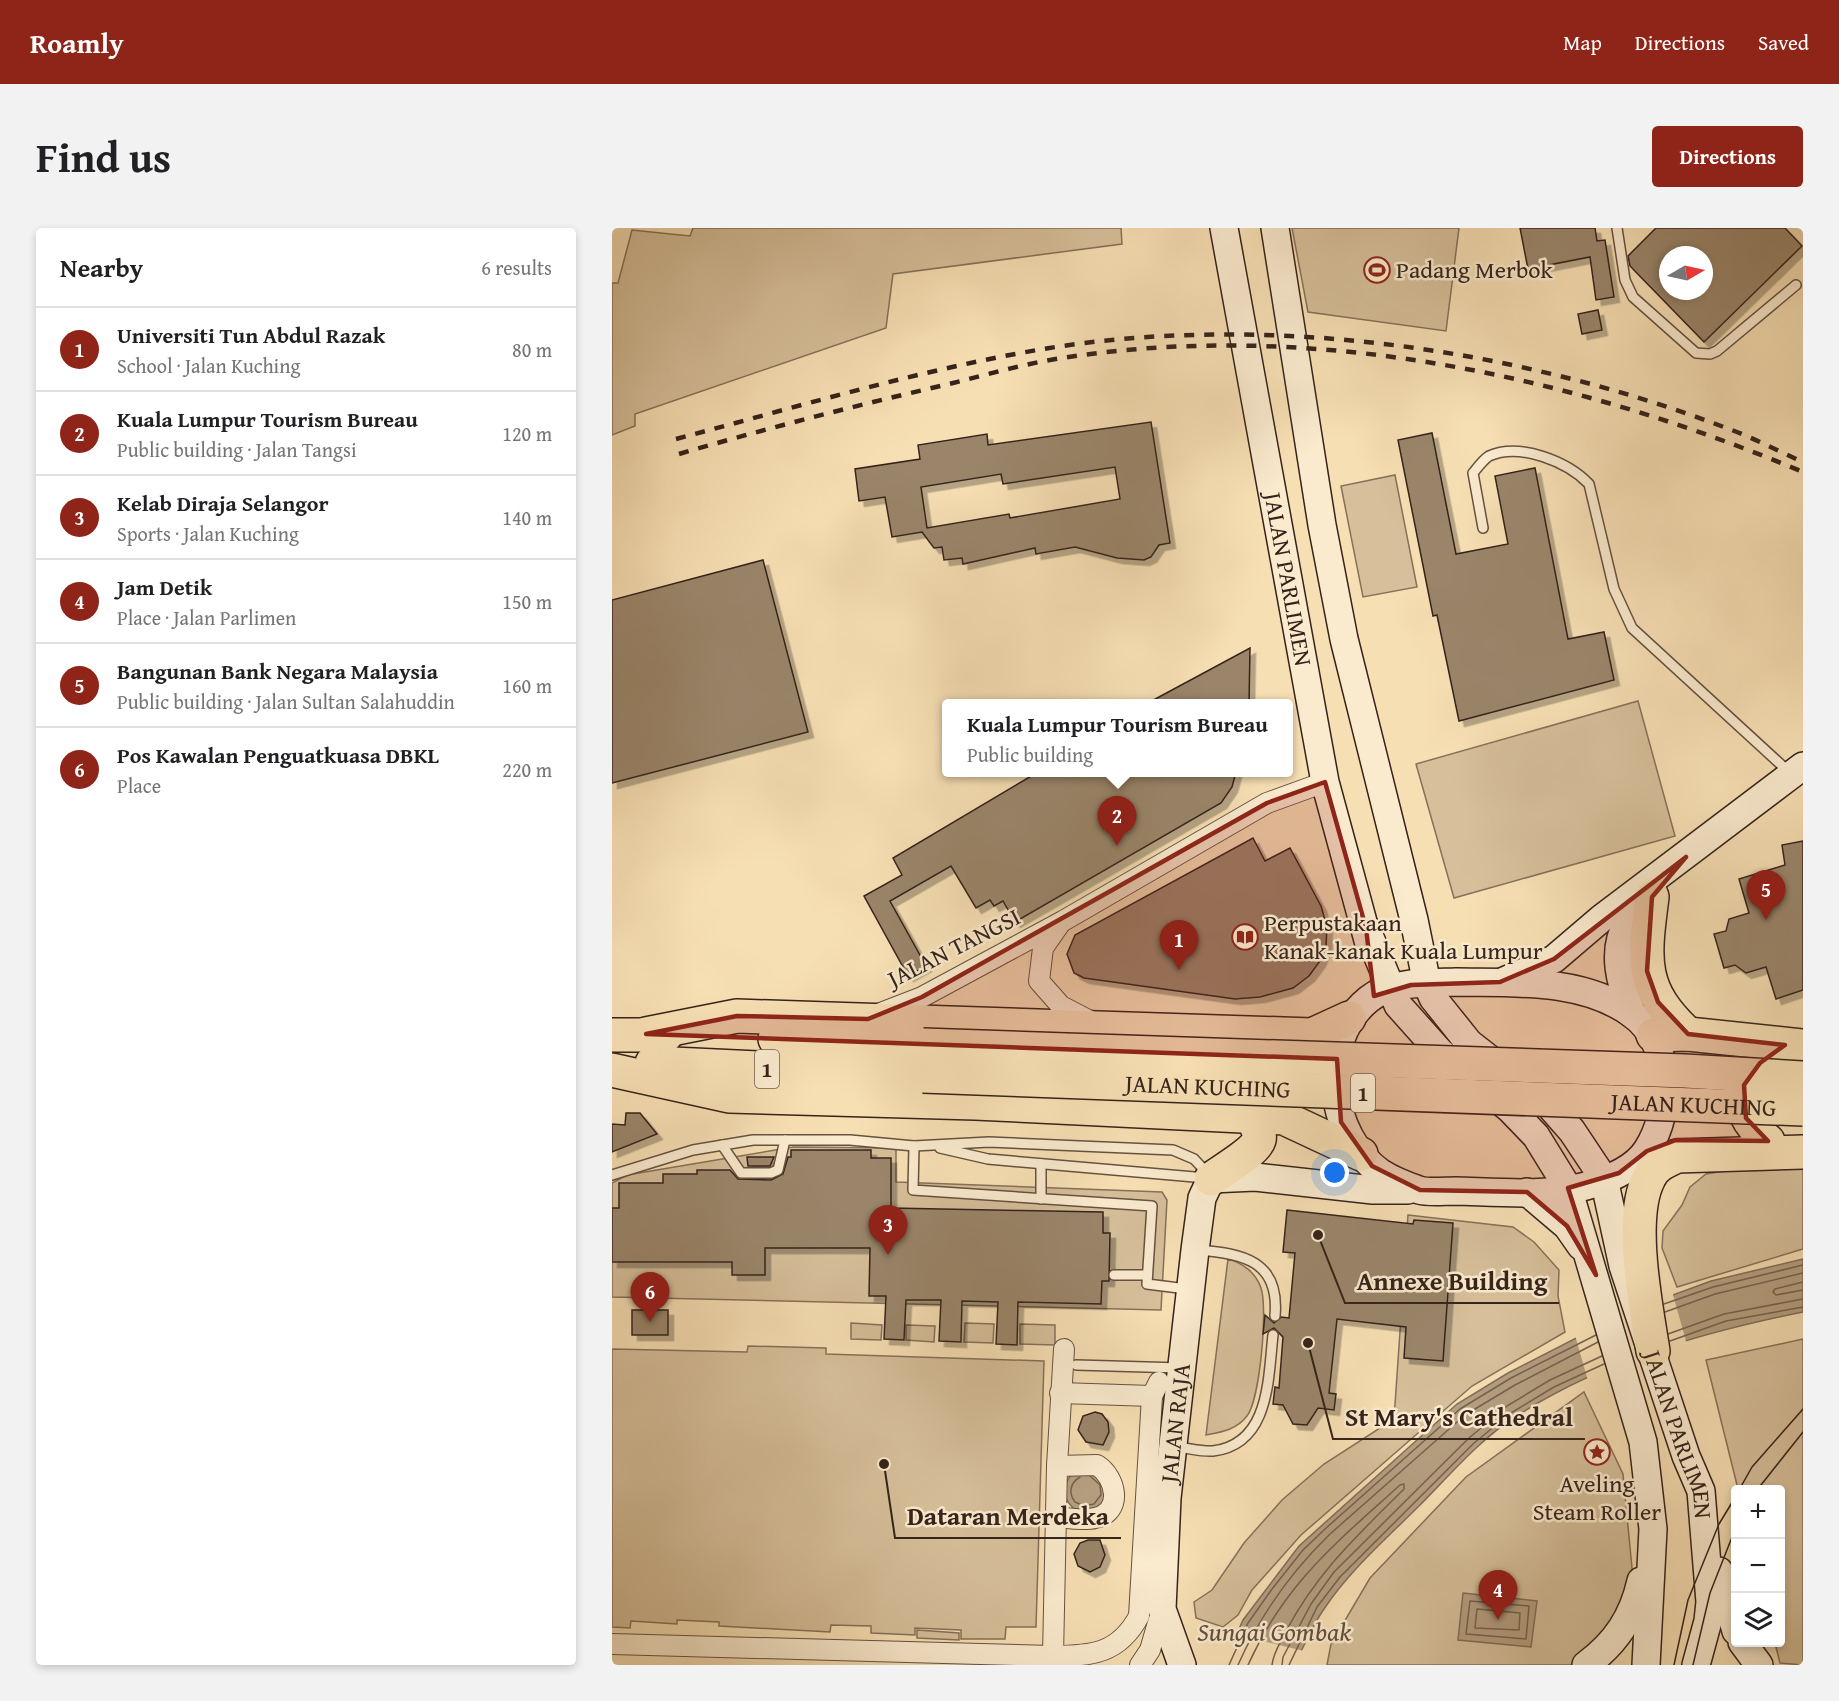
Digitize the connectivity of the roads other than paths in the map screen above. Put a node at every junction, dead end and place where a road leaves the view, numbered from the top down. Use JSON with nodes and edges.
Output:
{"nodes":[{"id":1,"x":1224,"y":228,"type":"edge"},
{"id":2,"x":1275,"y":228,"type":"edge"},
{"id":3,"x":1617,"y":228,"type":"edge"},
{"id":4,"x":1796,"y":285,"type":"dead end"},
{"id":5,"x":1483,"y":528,"type":"dead end"},
{"id":6,"x":1797,"y":770,"type":"edge"},
{"id":7,"x":1325,"y":782,"type":"junction"},
{"id":8,"x":1686,"y":856,"type":"junction"},
{"id":9,"x":1652,"y":897,"type":"junction"},
{"id":10,"x":1414,"y":920,"type":"junction"},
{"id":11,"x":1063,"y":921,"type":"junction"},
{"id":12,"x":1456,"y":982,"type":"junction"},
{"id":13,"x":1500,"y":982,"type":"junction"},
{"id":14,"x":1430,"y":991,"type":"junction"},
{"id":15,"x":1377,"y":1002,"type":"junction"},
{"id":16,"x":868,"y":1019,"type":"junction"},
{"id":17,"x":1643,"y":1024,"type":"junction"},
{"id":18,"x":1101,"y":1027,"type":"junction"},
{"id":19,"x":646,"y":1034,"type":"junction"},
{"id":20,"x":1688,"y":1034,"type":"junction"},
{"id":21,"x":612,"y":1035,"type":"edge"},
{"id":22,"x":1794,"y":1046,"type":"edge"},
{"id":23,"x":923,"y":1060,"type":"junction"},
{"id":24,"x":612,"y":1062,"type":"edge"},
{"id":25,"x":612,"y":1070,"type":"edge"},
{"id":26,"x":1803,"y":1078,"type":"edge"},
{"id":27,"x":1803,"y":1109,"type":"edge"},
{"id":28,"x":1253,"y":1118,"type":"junction"},
{"id":29,"x":785,"y":1140,"type":"junction"},
{"id":30,"x":1768,"y":1141,"type":"junction"},
{"id":31,"x":1803,"y":1144,"type":"edge"},
{"id":32,"x":722,"y":1145,"type":"junction"},
{"id":33,"x":931,"y":1145,"type":"junction"},
{"id":34,"x":914,"y":1146,"type":"junction"},
{"id":35,"x":1647,"y":1150,"type":"junction"},
{"id":36,"x":1803,"y":1152,"type":"edge"},
{"id":37,"x":1361,"y":1154,"type":"junction"},
{"id":38,"x":1041,"y":1164,"type":"junction"},
{"id":39,"x":1606,"y":1173,"type":"junction"},
{"id":40,"x":612,"y":1175,"type":"edge"},
{"id":41,"x":1212,"y":1179,"type":"junction"},
{"id":42,"x":1565,"y":1181,"type":"junction"},
{"id":43,"x":1420,"y":1190,"type":"junction"},
{"id":44,"x":1527,"y":1192,"type":"junction"},
{"id":45,"x":1041,"y":1199,"type":"junction"},
{"id":46,"x":1195,"y":1250,"type":"junction"},
{"id":47,"x":1633,"y":1264,"type":"junction"},
{"id":48,"x":1114,"y":1275,"type":"dead end"},
{"id":49,"x":1147,"y":1275,"type":"junction"},
{"id":50,"x":1596,"y":1275,"type":"junction"},
{"id":51,"x":1190,"y":1289,"type":"junction"},
{"id":52,"x":1275,"y":1316,"type":"dead end"},
{"id":53,"x":1273,"y":1335,"type":"dead end"},
{"id":54,"x":1653,"y":1351,"type":"joint"},
{"id":55,"x":1070,"y":1357,"type":"joint"},
{"id":56,"x":1183,"y":1368,"type":"junction"},
{"id":57,"x":1060,"y":1393,"type":"junction"},
{"id":58,"x":1173,"y":1446,"type":"junction"},
{"id":59,"x":1057,"y":1466,"type":"junction"},
{"id":60,"x":1701,"y":1491,"type":"junction"},
{"id":61,"x":1148,"y":1497,"type":"junction"},
{"id":62,"x":1056,"y":1517,"type":"junction"},
{"id":63,"x":1653,"y":1529,"type":"junction"},
{"id":64,"x":1162,"y":1608,"type":"junction"},
{"id":65,"x":1731,"y":1615,"type":"edge"},
{"id":66,"x":612,"y":1644,"type":"edge"},
{"id":67,"x":1746,"y":1647,"type":"edge"},
{"id":68,"x":1053,"y":1656,"type":"junction"},
{"id":69,"x":1140,"y":1665,"type":"edge"},
{"id":70,"x":1182,"y":1665,"type":"edge"},
{"id":71,"x":1586,"y":1665,"type":"edge"},
{"id":72,"x":1646,"y":1665,"type":"edge"},
{"id":73,"x":1696,"y":1665,"type":"edge"},
{"id":74,"x":1759,"y":1665,"type":"edge"}],
"edges":[{"from":1,"to":7,"type":"street","name":"JALAN PARLIMEN"},
{"from":2,"to":10,"type":"street","name":"JALAN PARLIMEN"},
{"from":3,"to":4,"type":"lane"},
{"from":5,"to":6,"type":"lane"},
{"from":6,"to":8,"type":"street"},
{"from":7,"to":11,"type":"street","name":"JALAN TANGSI"},
{"from":7,"to":15,"type":"street","name":"JALAN PARLIMEN"},
{"from":8,"to":9,"type":"street"},
{"from":8,"to":13,"type":"street"},
{"from":9,"to":17,"type":"street"},
{"from":9,"to":20,"type":"highway"},
{"from":10,"to":12,"type":"street","name":"JALAN PARLIMEN"},
{"from":10,"to":14,"type":"street","name":"JALAN PARLIMEN"},
{"from":11,"to":16,"type":"street","name":"JALAN TANGSI"},
{"from":11,"to":18,"type":"street","name":"JALAN TANGSI"},
{"from":12,"to":13,"type":"street"},
{"from":12,"to":14,"type":"street"},
{"from":13,"to":17,"type":"street"},
{"from":14,"to":15,"type":"street"},
{"from":14,"to":39,"type":"street","name":"JALAN PARLIMEN","bridge":true},
{"from":15,"to":18,"type":"highway"},
{"from":15,"to":37,"type":"street"},
{"from":15,"to":42,"type":"street","name":"JALAN PARLIMEN","bridge":true},
{"from":16,"to":18,"type":"highway"},
{"from":16,"to":19,"type":"highway"},
{"from":17,"to":20,"type":"highway"},
{"from":17,"to":35,"type":"street"},
{"from":19,"to":21,"type":"highway","number":"1"},
{"from":19,"to":23,"type":"highway","name":"JALAN KUCHING","number":"1"},
{"from":20,"to":22,"type":"highway"},
{"from":22,"to":30,"type":"highway"},
{"from":23,"to":24,"type":"highway","name":"JALAN KUCHING","number":"1"},
{"from":23,"to":26,"type":"highway","name":"JALAN KUCHING","number":"1","bridge":true},
{"from":23,"to":27,"type":"highway","name":"JALAN KUCHING","number":"1","bridge":true},
{"from":25,"to":28,"type":"highway"},
{"from":28,"to":37,"type":"highway"},
{"from":28,"to":41,"type":"highway"},
{"from":29,"to":32,"type":"lane"},
{"from":29,"to":32,"type":"lane"},
{"from":29,"to":34,"type":"lane"},
{"from":30,"to":31,"type":"highway"},
{"from":30,"to":35,"type":"highway"},
{"from":32,"to":40,"type":"lane"},
{"from":33,"to":34,"type":"lane"},
{"from":33,"to":38,"type":"lane"},
{"from":33,"to":41,"type":"lane"},
{"from":34,"to":45,"type":"lane"},
{"from":35,"to":39,"type":"street"},
{"from":36,"to":47,"type":"highway"},
{"from":37,"to":43,"type":"street"},
{"from":38,"to":41,"type":"lane"},
{"from":38,"to":45,"type":"lane"},
{"from":39,"to":42,"type":"street"},
{"from":39,"to":47,"type":"street"},
{"from":41,"to":43,"type":"street"},
{"from":41,"to":46,"type":"street","name":"JALAN RAJA"},
{"from":42,"to":44,"type":"street"},
{"from":42,"to":50,"type":"street","name":"JALAN PARLIMEN"},
{"from":43,"to":44,"type":"street"},
{"from":44,"to":50,"type":"street","name":"JALAN PARLIMEN"},
{"from":45,"to":49,"type":"lane"},
{"from":46,"to":51,"type":"street","name":"JALAN RAJA"},
{"from":46,"to":52,"type":"lane"},
{"from":47,"to":54,"type":"highway"},
{"from":48,"to":49,"type":"lane"},
{"from":49,"to":51,"type":"lane"},
{"from":50,"to":63,"type":"street","name":"JALAN PARLIMEN"},
{"from":51,"to":56,"type":"street","name":"JALAN RAJA"},
{"from":53,"to":58,"type":"lane"},
{"from":54,"to":60,"type":"street","name":"JALAN PARLIMEN"},
{"from":55,"to":56,"type":"lane"},
{"from":55,"to":57,"type":"street"},
{"from":56,"to":58,"type":"street","name":"JALAN RAJA"},
{"from":57,"to":59,"type":"street"},
{"from":57,"to":61,"type":"street"},
{"from":58,"to":61,"type":"street","name":"JALAN RAJA"},
{"from":59,"to":62,"type":"street"},
{"from":59,"to":62,"type":"street"},
{"from":60,"to":65,"type":"street"},
{"from":60,"to":73,"type":"street","name":"JALAN PARLIMEN"},
{"from":61,"to":64,"type":"street","name":"JALAN RAJA"},
{"from":61,"to":68,"type":"street"},
{"from":62,"to":68,"type":"street"},
{"from":63,"to":71,"type":"street"},
{"from":63,"to":72,"type":"street","name":"JALAN PARLIMEN"},
{"from":64,"to":69,"type":"street","name":"JALAN RAJA"},
{"from":64,"to":70,"type":"street"},
{"from":66,"to":68,"type":"street"},
{"from":67,"to":74,"type":"street"}]}
